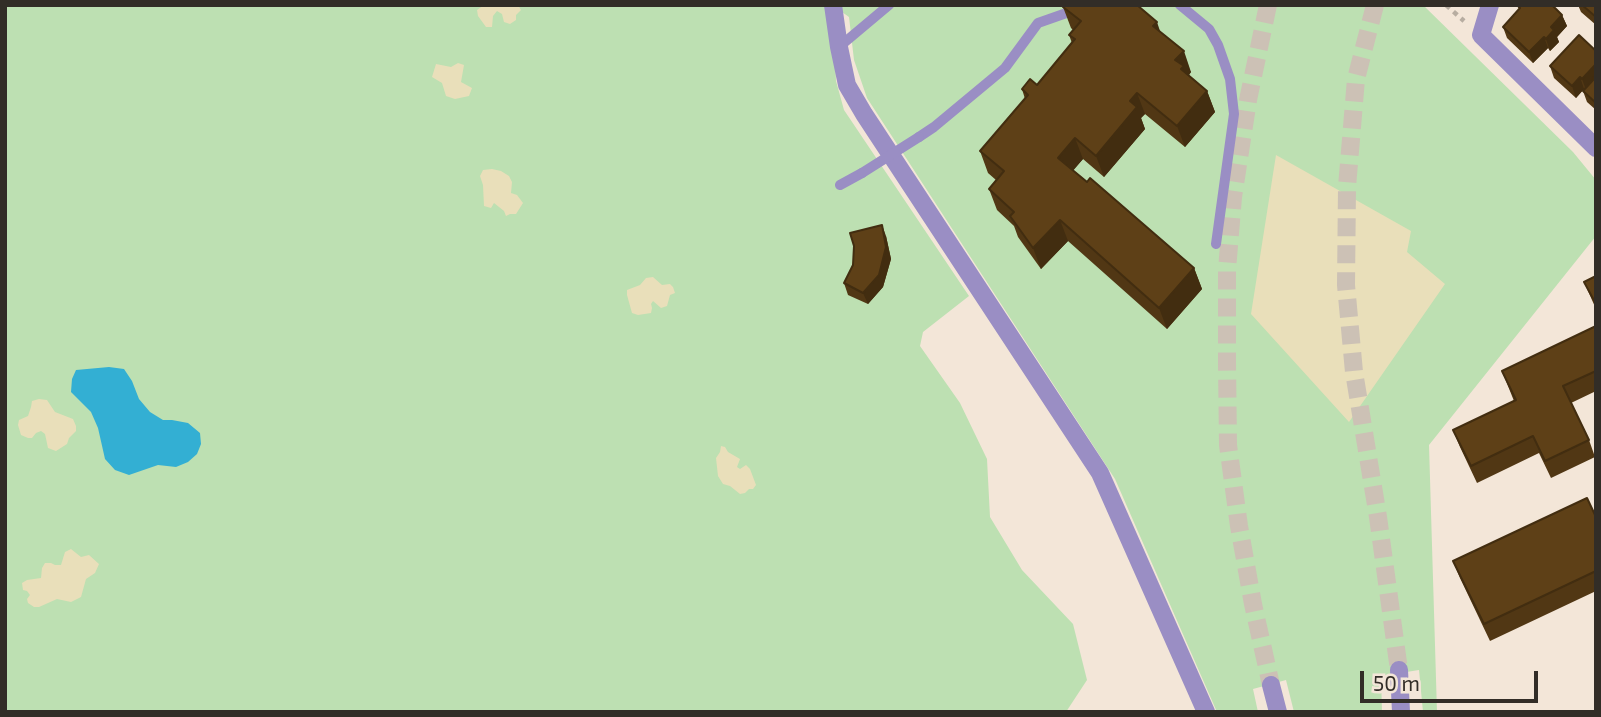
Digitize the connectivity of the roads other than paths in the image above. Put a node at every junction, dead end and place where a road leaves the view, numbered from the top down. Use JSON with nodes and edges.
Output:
{"nodes":[{"id":1,"x":833,"y":5,"type":"edge"},
{"id":2,"x":889,"y":5,"type":"edge"},
{"id":3,"x":1180,"y":5,"type":"edge"},
{"id":4,"x":1490,"y":5,"type":"edge"},
{"id":5,"x":1075,"y":10,"type":"edge"},
{"id":6,"x":839,"y":47,"type":"junction"},
{"id":7,"x":1596,"y":148,"type":"edge"},
{"id":8,"x":840,"y":185,"type":"dead end"},
{"id":9,"x":1216,"y":244,"type":"dead end"},
{"id":10,"x":1399,"y":670,"type":"tunnel mouth"},
{"id":11,"x":1272,"y":685,"type":"tunnel mouth"},
{"id":12,"x":1206,"y":712,"type":"edge"},
{"id":13,"x":1278,"y":712,"type":"edge"},
{"id":14,"x":1401,"y":712,"type":"edge"}],
"edges":[{"from":1,"to":6,"type":"street"},
{"from":2,"to":6,"type":"lane"},
{"from":3,"to":9,"type":"lane"},
{"from":4,"to":7,"type":"street"},
{"from":5,"to":8,"type":"lane","bridge":true},
{"from":6,"to":12,"type":"street"},
{"from":10,"to":14,"type":"street"},
{"from":11,"to":13,"type":"street"}]}
